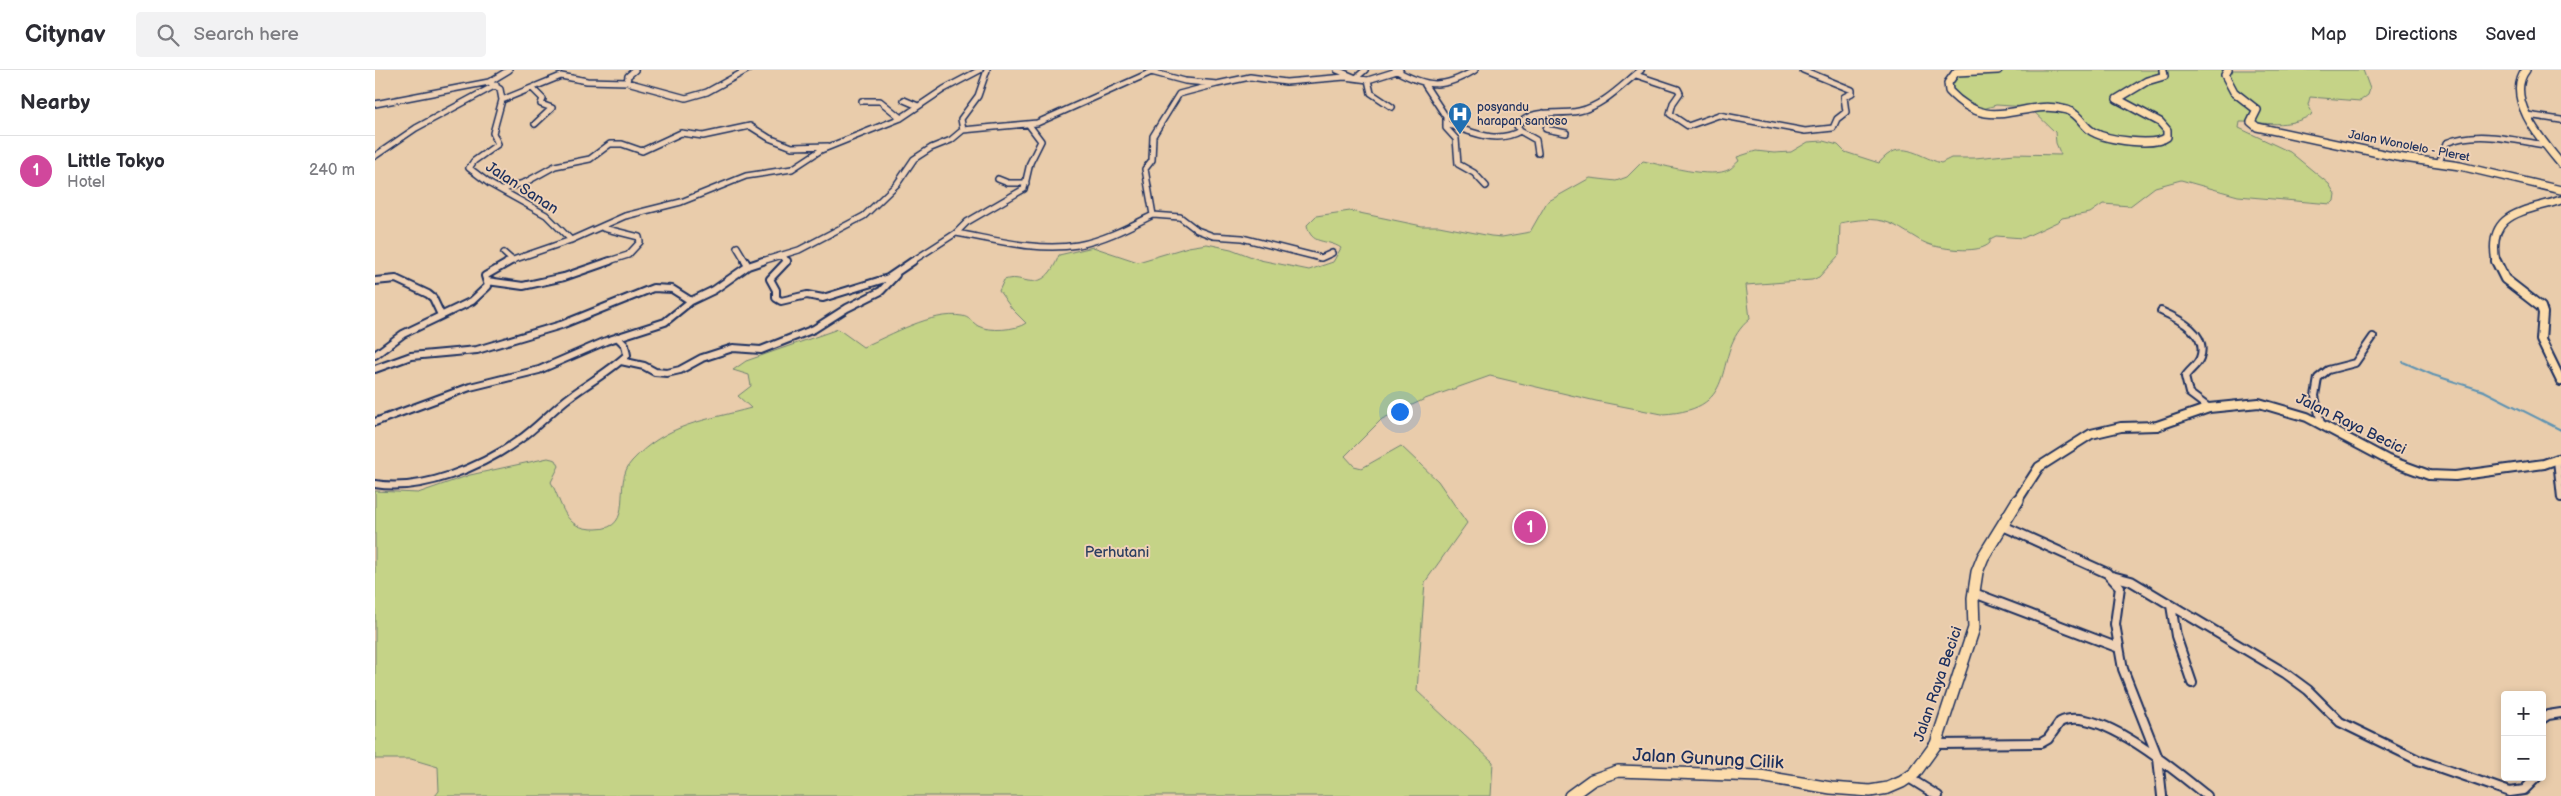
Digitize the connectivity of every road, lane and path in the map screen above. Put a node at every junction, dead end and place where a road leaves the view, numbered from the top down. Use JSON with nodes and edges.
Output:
{"nodes":[{"id":1,"x":509,"y":70,"type":"edge"},
{"id":2,"x":566,"y":70,"type":"edge"},
{"id":3,"x":635,"y":70,"type":"edge"},
{"id":4,"x":747,"y":70,"type":"edge"},
{"id":5,"x":980,"y":70,"type":"edge"},
{"id":6,"x":987,"y":70,"type":"edge"},
{"id":7,"x":1337,"y":70,"type":"edge"},
{"id":8,"x":1365,"y":70,"type":"edge"},
{"id":9,"x":1398,"y":70,"type":"edge"},
{"id":10,"x":1475,"y":70,"type":"edge"},
{"id":11,"x":1641,"y":70,"type":"edge"},
{"id":12,"x":1805,"y":70,"type":"edge"},
{"id":13,"x":1998,"y":70,"type":"edge"},
{"id":14,"x":2163,"y":70,"type":"edge"},
{"id":15,"x":2228,"y":70,"type":"edge"},
{"id":16,"x":2526,"y":70,"type":"edge"},
{"id":17,"x":1153,"y":71,"type":"edge"},
{"id":18,"x":1636,"y":75,"type":"junction"},
{"id":19,"x":571,"y":77,"type":"junction"},
{"id":20,"x":1356,"y":78,"type":"junction"},
{"id":21,"x":1368,"y":80,"type":"junction"},
{"id":22,"x":489,"y":82,"type":"junction"},
{"id":23,"x":627,"y":82,"type":"junction"},
{"id":24,"x":1217,"y":84,"type":"junction"},
{"id":25,"x":496,"y":85,"type":"junction"},
{"id":26,"x":1425,"y":85,"type":"junction"},
{"id":27,"x":532,"y":88,"type":"junction"},
{"id":28,"x":502,"y":100,"type":"junction"},
{"id":29,"x":903,"y":100,"type":"dead end"},
{"id":30,"x":862,"y":101,"type":"dead end"},
{"id":31,"x":375,"y":104,"type":"edge"},
{"id":32,"x":919,"y":106,"type":"junction"},
{"id":33,"x":1392,"y":107,"type":"dead end"},
{"id":34,"x":1543,"y":113,"type":"junction"},
{"id":35,"x":2527,"y":115,"type":"junction"},
{"id":36,"x":901,"y":118,"type":"junction"},
{"id":37,"x":2561,"y":120,"type":"edge"},
{"id":38,"x":535,"y":124,"type":"dead end"},
{"id":39,"x":1446,"y":124,"type":"junction"},
{"id":40,"x":1029,"y":125,"type":"junction"},
{"id":41,"x":963,"y":130,"type":"junction"},
{"id":42,"x":1520,"y":131,"type":"junction"},
{"id":43,"x":1566,"y":132,"type":"dead end"},
{"id":44,"x":2545,"y":145,"type":"junction"},
{"id":45,"x":829,"y":146,"type":"junction"},
{"id":46,"x":1538,"y":153,"type":"dead end"},
{"id":47,"x":375,"y":156,"type":"edge"},
{"id":48,"x":2439,"y":163,"type":"junction"},
{"id":49,"x":2561,"y":164,"type":"edge"},
{"id":50,"x":997,"y":179,"type":"dead end"},
{"id":51,"x":1026,"y":183,"type":"junction"},
{"id":52,"x":1486,"y":186,"type":"dead end"},
{"id":53,"x":502,"y":190,"type":"junction"},
{"id":54,"x":2561,"y":190,"type":"edge"},
{"id":55,"x":2561,"y":200,"type":"edge"},
{"id":56,"x":1153,"y":215,"type":"junction"},
{"id":57,"x":603,"y":228,"type":"junction"},
{"id":58,"x":956,"y":233,"type":"junction"},
{"id":59,"x":571,"y":240,"type":"junction"},
{"id":60,"x":737,"y":247,"type":"dead end"},
{"id":61,"x":504,"y":253,"type":"dead end"},
{"id":62,"x":1332,"y":253,"type":"dead end"},
{"id":63,"x":783,"y":256,"type":"junction"},
{"id":64,"x":513,"y":261,"type":"junction"},
{"id":65,"x":748,"y":266,"type":"junction"},
{"id":66,"x":898,"y":273,"type":"junction"},
{"id":67,"x":375,"y":281,"type":"edge"},
{"id":68,"x":487,"y":281,"type":"junction"},
{"id":69,"x":691,"y":301,"type":"junction"},
{"id":70,"x":2161,"y":311,"type":"dead end"},
{"id":71,"x":441,"y":315,"type":"junction"},
{"id":72,"x":617,"y":337,"type":"junction"},
{"id":73,"x":2373,"y":337,"type":"dead end"},
{"id":74,"x":375,"y":355,"type":"edge"},
{"id":75,"x":621,"y":361,"type":"junction"},
{"id":76,"x":375,"y":369,"type":"edge"},
{"id":77,"x":2561,"y":381,"type":"edge"},
{"id":78,"x":2209,"y":408,"type":"junction"},
{"id":79,"x":375,"y":422,"type":"edge"},
{"id":80,"x":2321,"y":424,"type":"junction"},
{"id":81,"x":2559,"y":459,"type":"edge"},
{"id":82,"x":2560,"y":480,"type":"edge"},
{"id":83,"x":375,"y":484,"type":"edge"},
{"id":84,"x":2561,"y":498,"type":"edge"},
{"id":85,"x":2003,"y":526,"type":"junction"},
{"id":86,"x":2113,"y":576,"type":"junction"},
{"id":87,"x":1974,"y":593,"type":"junction"},
{"id":88,"x":2171,"y":605,"type":"junction"},
{"id":89,"x":2119,"y":648,"type":"junction"},
{"id":90,"x":2192,"y":683,"type":"dead end"},
{"id":91,"x":2561,"y":714,"type":"edge"},
{"id":92,"x":2546,"y":717,"type":"edge"},
{"id":93,"x":1936,"y":744,"type":"junction"},
{"id":94,"x":2158,"y":758,"type":"junction"},
{"id":95,"x":1909,"y":778,"type":"junction"},
{"id":96,"x":2533,"y":781,"type":"edge"},
{"id":97,"x":1850,"y":790,"type":"joint"},
{"id":98,"x":1570,"y":796,"type":"edge"},
{"id":99,"x":1938,"y":796,"type":"edge"},
{"id":100,"x":2162,"y":796,"type":"edge"},
{"id":101,"x":2207,"y":796,"type":"edge"}],
"edges":[{"from":1,"to":22,"type":"street"},
{"from":2,"to":19,"type":"street"},
{"from":3,"to":23,"type":"street"},
{"from":4,"to":23,"type":"street"},
{"from":5,"to":32,"type":"street"},
{"from":6,"to":41,"type":"street"},
{"from":7,"to":20,"type":"street"},
{"from":8,"to":20,"type":"street"},
{"from":9,"to":21,"type":"street"},
{"from":9,"to":26,"type":"street"},
{"from":10,"to":26,"type":"street"},
{"from":11,"to":18,"type":"street"},
{"from":12,"to":18,"type":"street"},
{"from":13,"to":14,"type":"main road"},
{"from":15,"to":48,"type":"main road","name":"Jalan Wonolelo - Pleret"},
{"from":16,"to":35,"type":"main road"},
{"from":17,"to":24,"type":"street"},
{"from":17,"to":40,"type":"street"},
{"from":18,"to":34,"type":"street"},
{"from":19,"to":23,"type":"street"},
{"from":19,"to":27,"type":"street"},
{"from":20,"to":21,"type":"street"},
{"from":20,"to":24,"type":"street"},
{"from":21,"to":33,"type":"street"},
{"from":22,"to":25,"type":"street"},
{"from":22,"to":31,"type":"street"},
{"from":24,"to":56,"type":"street"},
{"from":25,"to":28,"type":"street"},
{"from":25,"to":47,"type":"street"},
{"from":26,"to":39,"type":"street"},
{"from":27,"to":28,"type":"street"},
{"from":27,"to":38,"type":"street"},
{"from":28,"to":53,"type":"street","name":"Jalan Sanan"},
{"from":29,"to":32,"type":"street"},
{"from":30,"to":36,"type":"street"},
{"from":32,"to":36,"type":"street"},
{"from":34,"to":42,"type":"street"},
{"from":34,"to":43,"type":"street"},
{"from":35,"to":37,"type":"street"},
{"from":35,"to":44,"type":"main road"},
{"from":36,"to":45,"type":"street"},
{"from":39,"to":42,"type":"street"},
{"from":39,"to":52,"type":"street"},
{"from":40,"to":41,"type":"street"},
{"from":40,"to":51,"type":"street"},
{"from":41,"to":63,"type":"street"},
{"from":42,"to":46,"type":"street"},
{"from":44,"to":48,"type":"street"},
{"from":44,"to":49,"type":"main road"},
{"from":45,"to":53,"type":"street"},
{"from":45,"to":57,"type":"street"},
{"from":48,"to":54,"type":"main road","name":"Jalan Wonolelo - Pleret"},
{"from":50,"to":51,"type":"street"},
{"from":51,"to":58,"type":"street"},
{"from":53,"to":59,"type":"street","name":"Jalan Sanan"},
{"from":55,"to":77,"type":"main road"},
{"from":56,"to":58,"type":"street"},
{"from":56,"to":62,"type":"street"},
{"from":57,"to":59,"type":"street"},
{"from":57,"to":68,"type":"street"},
{"from":58,"to":66,"type":"street"},
{"from":59,"to":64,"type":"street"},
{"from":60,"to":65,"type":"street"},
{"from":61,"to":64,"type":"street"},
{"from":63,"to":65,"type":"street"},
{"from":63,"to":66,"type":"street"},
{"from":64,"to":68,"type":"street"},
{"from":65,"to":69,"type":"street"},
{"from":66,"to":75,"type":"street"},
{"from":67,"to":71,"type":"street"},
{"from":68,"to":71,"type":"street"},
{"from":69,"to":72,"type":"street"},
{"from":69,"to":76,"type":"street"},
{"from":70,"to":78,"type":"street"},
{"from":71,"to":74,"type":"street"},
{"from":72,"to":75,"type":"street"},
{"from":72,"to":79,"type":"street"},
{"from":73,"to":80,"type":"street"},
{"from":75,"to":83,"type":"street"},
{"from":78,"to":80,"type":"main road","name":"Jalan Raya Becici"},
{"from":78,"to":85,"type":"main road","name":"Jalan Raya Becici"},
{"from":80,"to":81,"type":"main road","name":"Jalan Raya Becici"},
{"from":81,"to":82,"type":"street"},
{"from":82,"to":84,"type":"street"},
{"from":85,"to":86,"type":"street"},
{"from":85,"to":87,"type":"main road","name":"Jalan Raya Becici"},
{"from":86,"to":88,"type":"street"},
{"from":86,"to":89,"type":"street"},
{"from":87,"to":89,"type":"street"},
{"from":87,"to":93,"type":"main road","name":"Jalan Raya Becici"},
{"from":88,"to":90,"type":"street"},
{"from":88,"to":96,"type":"street"},
{"from":89,"to":94,"type":"street"},
{"from":91,"to":92,"type":"street"},
{"from":93,"to":94,"type":"street"},
{"from":93,"to":95,"type":"main road","name":"Jalan Raya Becici"},
{"from":94,"to":100,"type":"street"},
{"from":94,"to":101,"type":"street"},
{"from":95,"to":97,"type":"main road","name":"Jalan Raya Becici"},
{"from":95,"to":99,"type":"street"},
{"from":97,"to":98,"type":"main road","name":"Jalan Gunung Cilik"}]}
